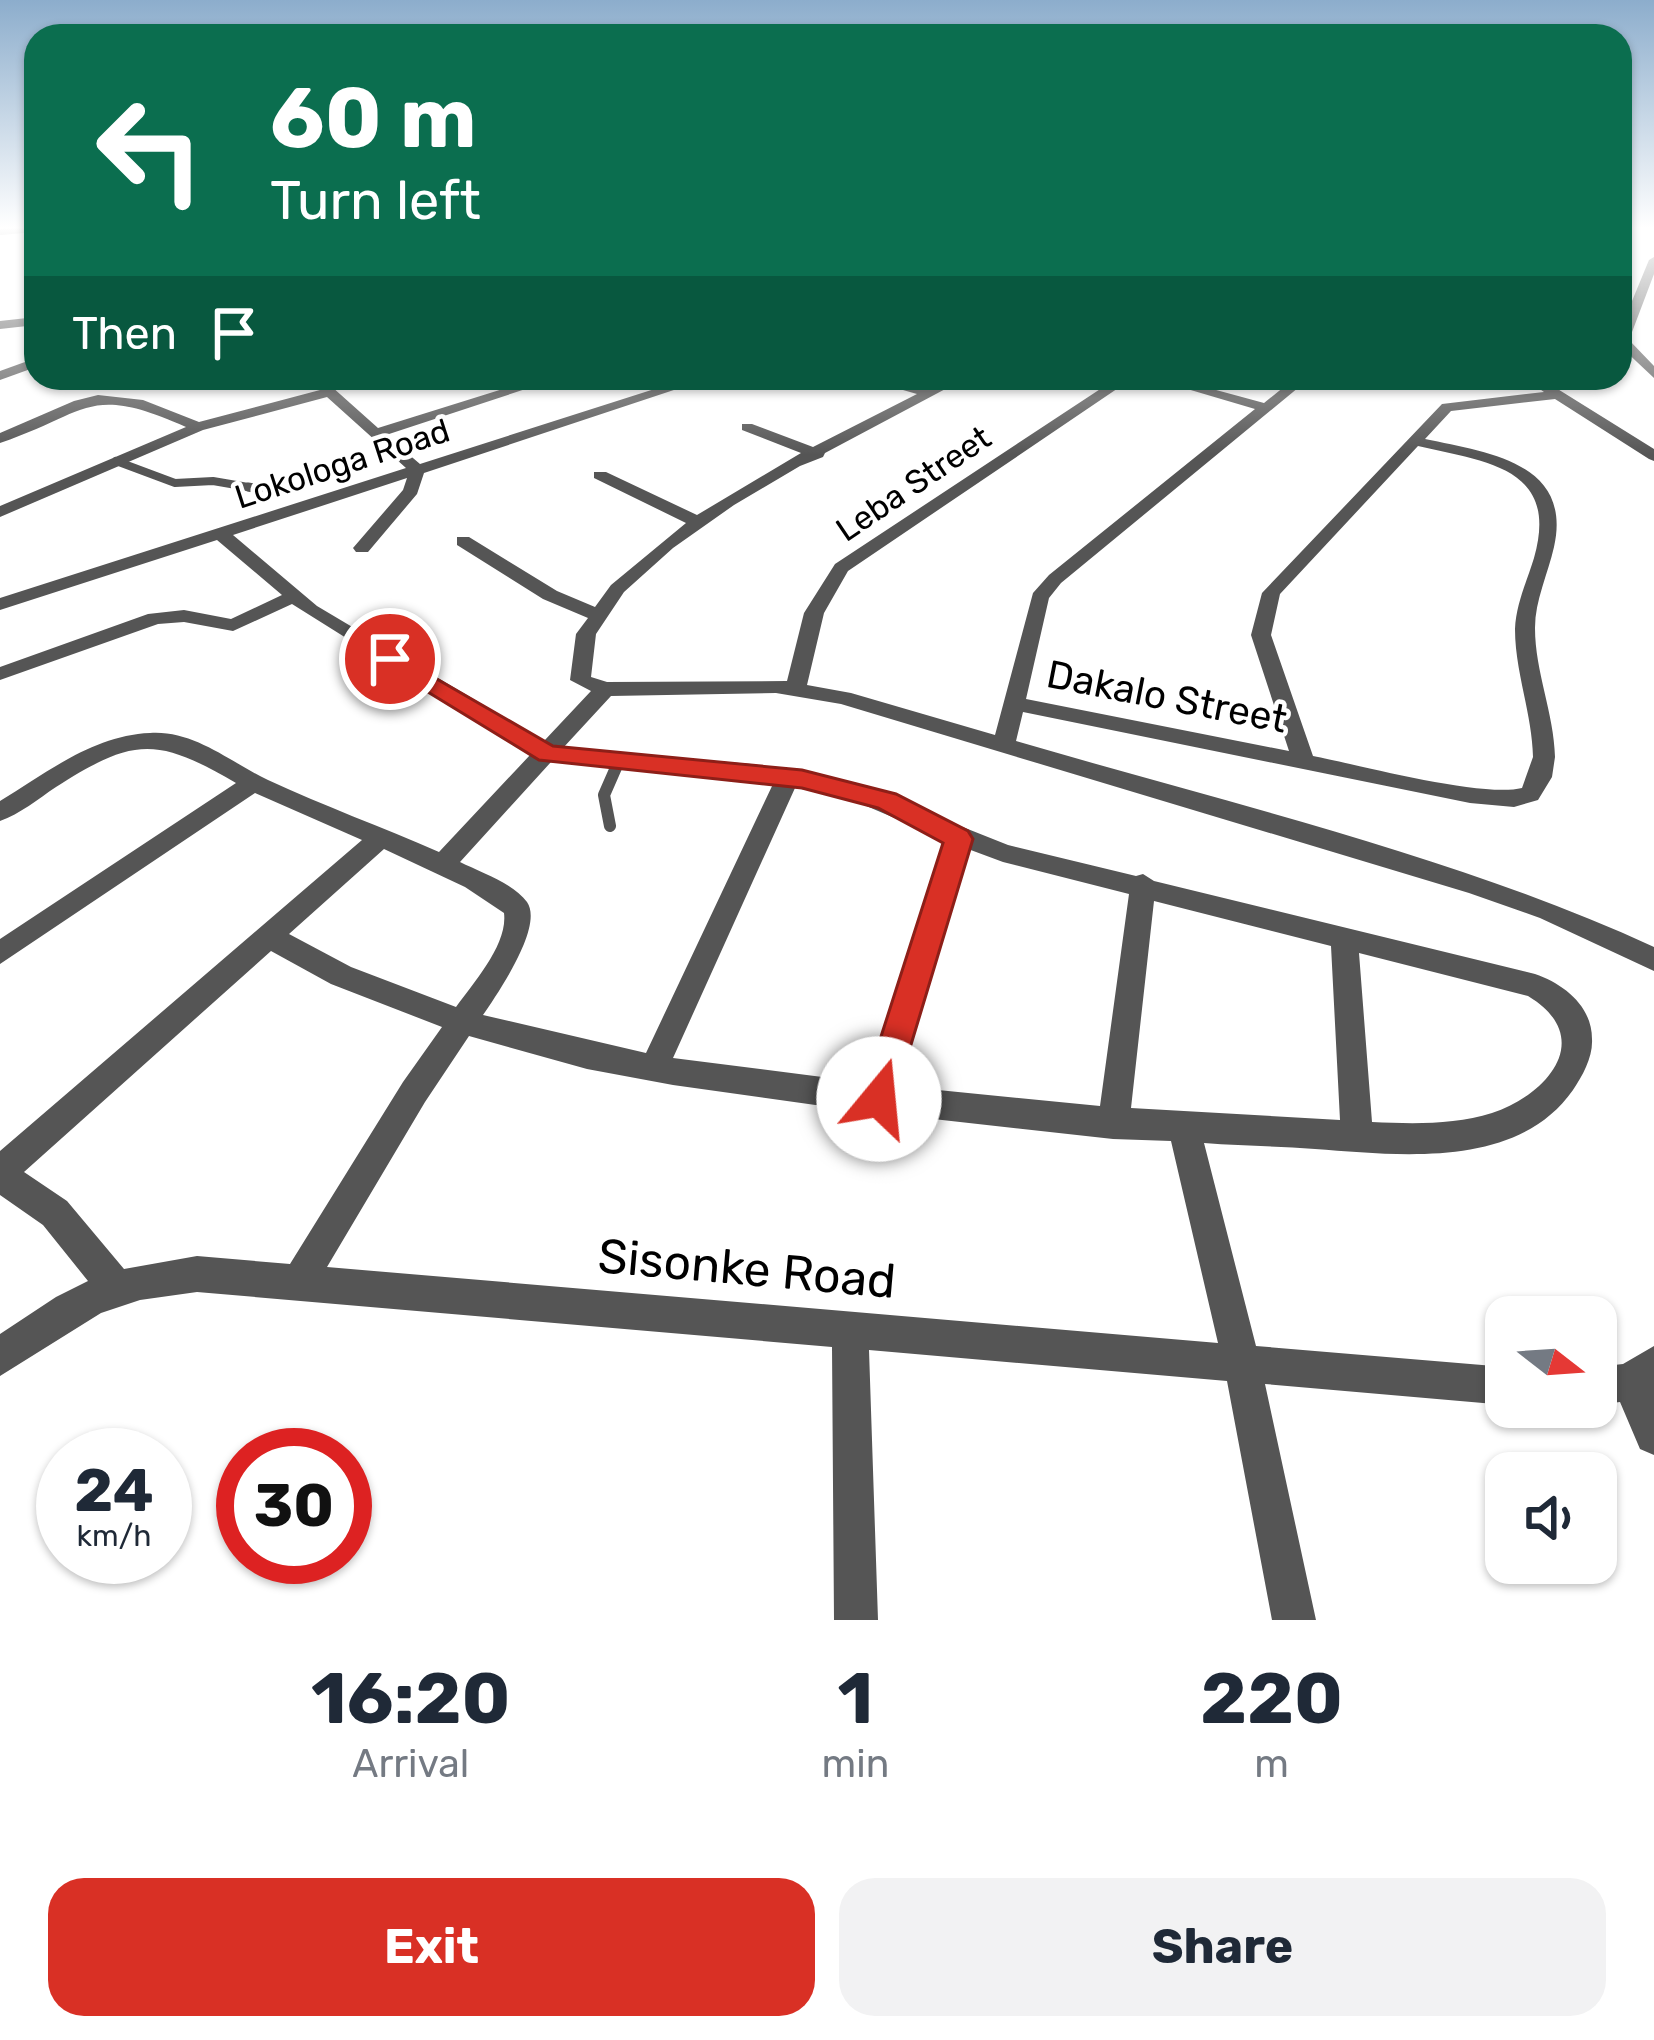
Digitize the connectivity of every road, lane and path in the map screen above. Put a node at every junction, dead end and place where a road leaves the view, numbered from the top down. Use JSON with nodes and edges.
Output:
{"nodes":[{"id":1,"x":1632,"y":351,"type":"edge"},
{"id":2,"x":1654,"y":374,"type":"edge"},
{"id":3,"x":503,"y":390,"type":"edge"},
{"id":4,"x":513,"y":390,"type":"edge"},
{"id":5,"x":666,"y":390,"type":"edge"},
{"id":6,"x":919,"y":390,"type":"edge"},
{"id":7,"x":937,"y":390,"type":"edge"},
{"id":8,"x":1108,"y":390,"type":"edge"},
{"id":9,"x":1199,"y":390,"type":"edge"},
{"id":10,"x":1289,"y":390,"type":"edge"},
{"id":11,"x":1551,"y":390,"type":"edge"},
{"id":12,"x":329,"y":392,"type":"joint"},
{"id":13,"x":506,"y":392,"type":"junction"},
{"id":14,"x":932,"y":393,"type":"junction"},
{"id":15,"x":1558,"y":394,"type":"junction"},
{"id":16,"x":1266,"y":409,"type":"junction"},
{"id":17,"x":198,"y":427,"type":"junction"},
{"id":18,"x":747,"y":427,"type":"dead end"},
{"id":19,"x":376,"y":434,"type":"junction"},
{"id":20,"x":0,"y":439,"type":"edge"},
{"id":21,"x":1415,"y":441,"type":"junction"},
{"id":22,"x":818,"y":454,"type":"junction"},
{"id":23,"x":1654,"y":456,"type":"edge"},
{"id":24,"x":116,"y":460,"type":"junction"},
{"id":25,"x":417,"y":470,"type":"junction"},
{"id":26,"x":600,"y":475,"type":"dead end"},
{"id":27,"x":380,"y":482,"type":"junction"},
{"id":28,"x":260,"y":489,"type":"dead end"},
{"id":29,"x":392,"y":511,"type":"junction"},
{"id":30,"x":0,"y":512,"type":"edge"},
{"id":31,"x":696,"y":521,"type":"junction"},
{"id":32,"x":220,"y":533,"type":"junction"},
{"id":33,"x":463,"y":541,"type":"dead end"},
{"id":34,"x":362,"y":548,"type":"dead end"},
{"id":35,"x":293,"y":597,"type":"junction"},
{"id":36,"x":0,"y":604,"type":"edge"},
{"id":37,"x":598,"y":615,"type":"junction"},
{"id":38,"x":0,"y":674,"type":"edge"},
{"id":39,"x":796,"y":687,"type":"junction"},
{"id":40,"x":605,"y":689,"type":"junction"},
{"id":41,"x":1017,"y":704,"type":"junction"},
{"id":42,"x":1004,"y":744,"type":"junction"},
{"id":43,"x":548,"y":754,"type":"junction"},
{"id":44,"x":1303,"y":759,"type":"junction"},
{"id":45,"x":618,"y":763,"type":"junction"},
{"id":46,"x":788,"y":777,"type":"junction"},
{"id":47,"x":253,"y":782,"type":"junction"},
{"id":48,"x":0,"y":812,"type":"edge"},
{"id":49,"x":610,"y":826,"type":"dead end"},
{"id":50,"x":958,"y":839,"type":"junction"},
{"id":51,"x":378,"y":840,"type":"junction"},
{"id":52,"x":441,"y":866,"type":"junction"},
{"id":53,"x":1143,"y":884,"type":"junction"},
{"id":54,"x":266,"y":935,"type":"junction"},
{"id":55,"x":1344,"y":938,"type":"junction"},
{"id":56,"x":0,"y":952,"type":"edge"},
{"id":57,"x":1654,"y":960,"type":"edge"},
{"id":58,"x":464,"y":1020,"type":"junction"},
{"id":59,"x":654,"y":1067,"type":"junction"},
{"id":60,"x":879,"y":1099,"type":"junction"},
{"id":61,"x":1113,"y":1124,"type":"junction"},
{"id":62,"x":1184,"y":1129,"type":"junction"},
{"id":63,"x":1357,"y":1134,"type":"junction"},
{"id":64,"x":0,"y":1173,"type":"edge"},
{"id":65,"x":300,"y":1280,"type":"junction"},
{"id":66,"x":114,"y":1285,"type":"junction"},
{"id":67,"x":850,"y":1328,"type":"junction"},
{"id":68,"x":0,"y":1357,"type":"edge"},
{"id":69,"x":1243,"y":1367,"type":"junction"},
{"id":70,"x":1626,"y":1378,"type":"edge"},
{"id":71,"x":1485,"y":1384,"type":"edge"},
{"id":72,"x":1654,"y":1435,"type":"edge"},
{"id":73,"x":856,"y":1620,"type":"edge"},
{"id":74,"x":1294,"y":1620,"type":"edge"}],
"edges":[{"from":1,"to":2,"type":"street"},
{"from":3,"to":13,"type":"street"},
{"from":4,"to":13,"type":"street"},
{"from":5,"to":25,"type":"street","name":"Lokologa Road"},
{"from":6,"to":14,"type":"street"},
{"from":7,"to":14,"type":"street"},
{"from":8,"to":39,"type":"street","name":"Leba Street"},
{"from":9,"to":16,"type":"street"},
{"from":10,"to":16,"type":"street"},
{"from":11,"to":15,"type":"street"},
{"from":12,"to":17,"type":"street"},
{"from":12,"to":19,"type":"street"},
{"from":13,"to":19,"type":"street"},
{"from":14,"to":22,"type":"street"},
{"from":15,"to":21,"type":"street"},
{"from":15,"to":23,"type":"street"},
{"from":16,"to":41,"type":"street"},
{"from":17,"to":20,"type":"street"},
{"from":17,"to":24,"type":"street"},
{"from":18,"to":22,"type":"street"},
{"from":19,"to":25,"type":"street"},
{"from":21,"to":44,"type":"street"},
{"from":21,"to":44,"type":"street","name":"Dakalo Street"},
{"from":22,"to":31,"type":"street"},
{"from":24,"to":28,"type":"lane"},
{"from":24,"to":30,"type":"street"},
{"from":25,"to":27,"type":"street","name":"Lokologa Road"},
{"from":25,"to":29,"type":"street"},
{"from":26,"to":31,"type":"street"},
{"from":27,"to":29,"type":"street"},
{"from":27,"to":32,"type":"street","name":"Lokologa Road"},
{"from":29,"to":34,"type":"street"},
{"from":31,"to":37,"type":"street"},
{"from":32,"to":35,"type":"street"},
{"from":32,"to":36,"type":"street","name":"Lokologa Road"},
{"from":33,"to":37,"type":"street"},
{"from":35,"to":38,"type":"street"},
{"from":35,"to":43,"type":"street"},
{"from":37,"to":40,"type":"street"},
{"from":39,"to":40,"type":"street"},
{"from":39,"to":42,"type":"street"},
{"from":40,"to":43,"type":"street"},
{"from":41,"to":42,"type":"street"},
{"from":41,"to":44,"type":"street","name":"Dakalo Street"},
{"from":42,"to":57,"type":"street"},
{"from":43,"to":45,"type":"street"},
{"from":43,"to":52,"type":"street"},
{"from":45,"to":46,"type":"street"},
{"from":45,"to":49,"type":"lane"},
{"from":46,"to":50,"type":"street"},
{"from":46,"to":59,"type":"street"},
{"from":47,"to":48,"type":"street"},
{"from":47,"to":51,"type":"street"},
{"from":47,"to":56,"type":"street"},
{"from":50,"to":53,"type":"street"},
{"from":50,"to":60,"type":"street"},
{"from":51,"to":52,"type":"street"},
{"from":51,"to":54,"type":"street"},
{"from":52,"to":58,"type":"street"},
{"from":53,"to":55,"type":"street"},
{"from":53,"to":61,"type":"street"},
{"from":54,"to":58,"type":"street"},
{"from":54,"to":64,"type":"street"},
{"from":55,"to":63,"type":"street"},
{"from":55,"to":63,"type":"street"},
{"from":58,"to":59,"type":"street"},
{"from":58,"to":65,"type":"street"},
{"from":59,"to":60,"type":"street"},
{"from":60,"to":61,"type":"street"},
{"from":61,"to":62,"type":"street"},
{"from":62,"to":63,"type":"street"},
{"from":62,"to":69,"type":"street"},
{"from":64,"to":66,"type":"street"},
{"from":65,"to":66,"type":"street","name":"Sisonke Road"},
{"from":65,"to":67,"type":"street","name":"Sisonke Road"},
{"from":66,"to":68,"type":"street","name":"Sisonke Road"},
{"from":67,"to":69,"type":"street","name":"Sisonke Road"},
{"from":67,"to":73,"type":"street"},
{"from":69,"to":71,"type":"street","name":"Sisonke Road"},
{"from":69,"to":74,"type":"street"},
{"from":70,"to":72,"type":"street"}]}
